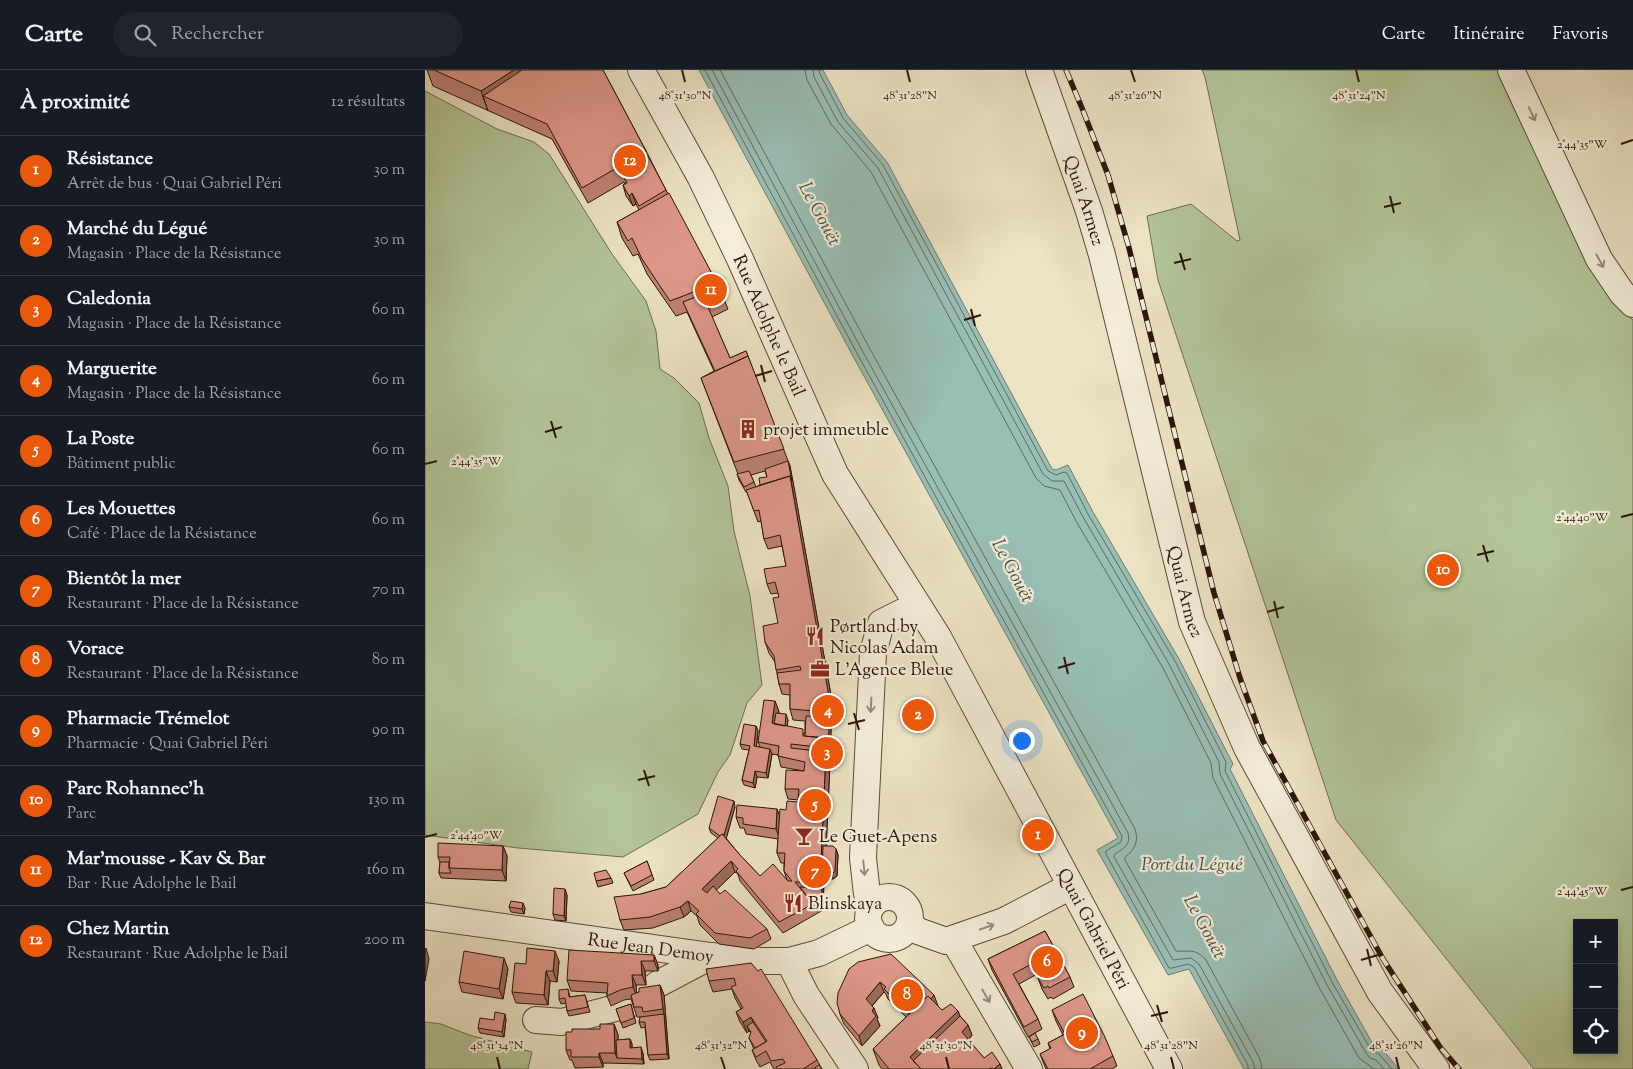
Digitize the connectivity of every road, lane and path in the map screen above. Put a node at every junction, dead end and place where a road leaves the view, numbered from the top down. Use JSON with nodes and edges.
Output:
{"nodes":[{"id":1,"x":1039,"y":70,"type":"edge"},
{"id":2,"x":1511,"y":70,"type":"edge"},
{"id":3,"x":647,"y":72,"type":"edge"},
{"id":4,"x":1633,"y":304,"type":"edge"},
{"id":5,"x":917,"y":605,"type":"junction"},
{"id":6,"x":1071,"y":886,"type":"junction"},
{"id":7,"x":874,"y":902,"type":"junction"},
{"id":8,"x":425,"y":916,"type":"edge"},
{"id":9,"x":910,"y":924,"type":"junction"},
{"id":10,"x":871,"y":928,"type":"junction"},
{"id":11,"x":953,"y":939,"type":"junction"},
{"id":12,"x":711,"y":956,"type":"junction"},
{"id":13,"x":789,"y":961,"type":"junction"},
{"id":14,"x":536,"y":1020,"type":"dead end"},
{"id":15,"x":1162,"y":1067,"type":"edge"},
{"id":16,"x":855,"y":1069,"type":"edge"},
{"id":17,"x":1029,"y":1069,"type":"edge"},
{"id":18,"x":1436,"y":1069,"type":"edge"}],
"edges":[{"from":1,"to":18,"type":"street","name":"Quai Armez"},
{"from":2,"to":4,"type":"street","one_way":true},
{"from":3,"to":5,"type":"street","name":"Rue Adolphe le Bail"},
{"from":5,"to":6,"type":"street","name":"Quai Gabriel Péri"},
{"from":5,"to":7,"type":"street","one_way":true},
{"from":11,"to":6,"type":"street","one_way":true},
{"from":6,"to":15,"type":"street","name":"Quai Gabriel Péri"},
{"from":7,"to":9,"type":"street"},
{"from":7,"to":10,"type":"street"},
{"from":8,"to":12,"type":"street","name":"Rue Jean Demoy"},
{"from":9,"to":10,"type":"street"},
{"from":9,"to":11,"type":"street"},
{"from":10,"to":13,"type":"street","name":"Rue Jean Demoy"},
{"from":11,"to":17,"type":"street","one_way":true},
{"from":12,"to":13,"type":"street","name":"Rue Jean Demoy"},
{"from":12,"to":14,"type":"street"},
{"from":13,"to":16,"type":"street"}]}
